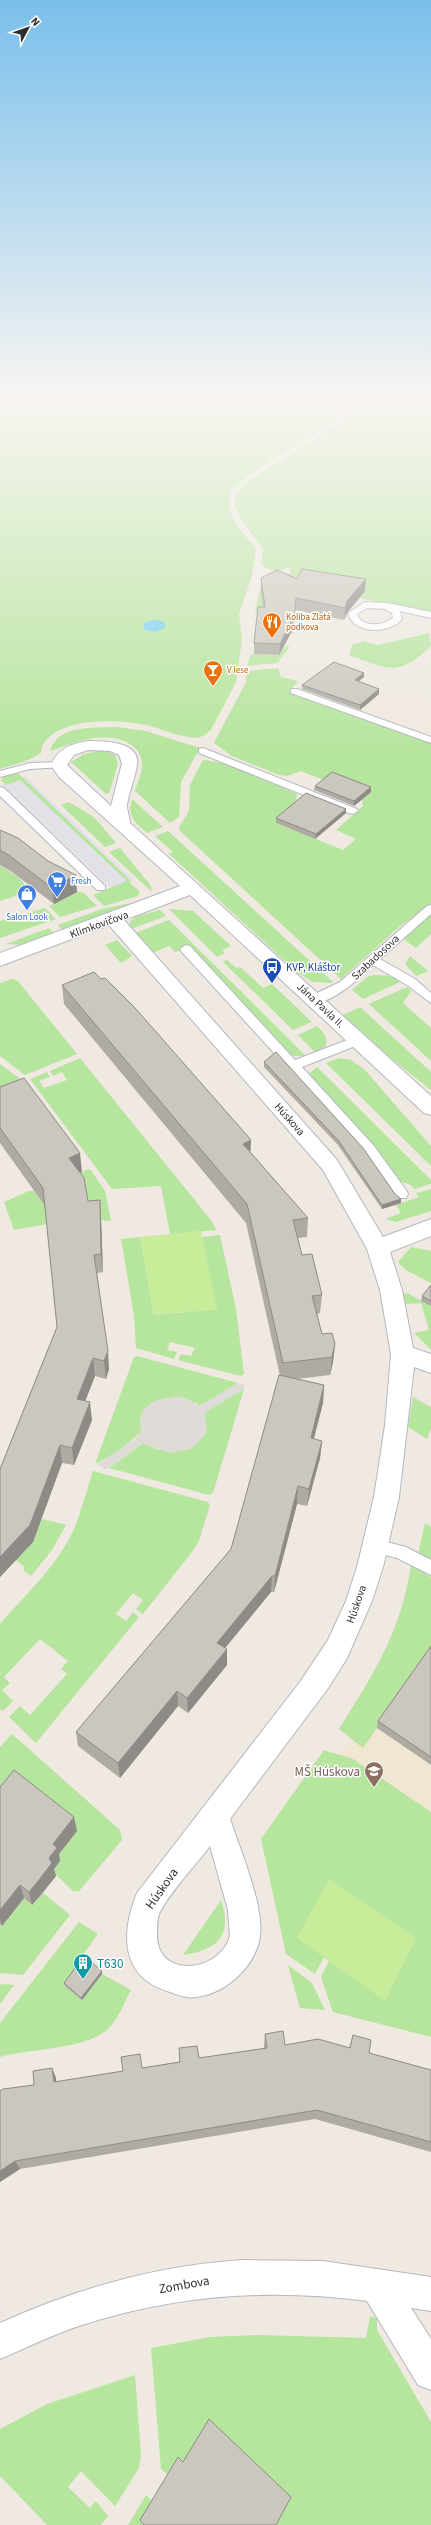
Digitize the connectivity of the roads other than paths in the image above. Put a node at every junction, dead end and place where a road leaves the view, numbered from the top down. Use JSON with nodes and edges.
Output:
{"nodes":[{"id":1,"x":387,"y":606,"type":"junction"},
{"id":2,"x":431,"y":616,"type":"edge"},
{"id":3,"x":390,"y":624,"type":"junction"},
{"id":4,"x":294,"y":690,"type":"dead end"},
{"id":5,"x":431,"y":740,"type":"edge"},
{"id":6,"x":204,"y":751,"type":"dead end"},
{"id":7,"x":59,"y":765,"type":"junction"},
{"id":8,"x":0,"y":774,"type":"edge"},
{"id":9,"x":0,"y":790,"type":"edge"},
{"id":10,"x":353,"y":811,"type":"dead end"},
{"id":11,"x":122,"y":823,"type":"junction"},
{"id":12,"x":101,"y":888,"type":"dead end"},
{"id":13,"x":192,"y":888,"type":"junction"},
{"id":14,"x":431,"y":908,"type":"edge"},
{"id":15,"x":113,"y":919,"type":"junction"},
{"id":16,"x":186,"y":949,"type":"dead end"},
{"id":17,"x":1,"y":958,"type":"edge"},
{"id":18,"x":373,"y":960,"type":"junction"},
{"id":19,"x":315,"y":999,"type":"junction"},
{"id":20,"x":431,"y":999,"type":"edge"},
{"id":21,"x":359,"y":1040,"type":"junction"},
{"id":22,"x":293,"y":1066,"type":"junction"},
{"id":23,"x":431,"y":1108,"type":"edge"},
{"id":24,"x":401,"y":1194,"type":"dead end"},
{"id":25,"x":431,"y":1228,"type":"edge"},
{"id":26,"x":378,"y":1248,"type":"junction"},
{"id":27,"x":403,"y":1354,"type":"junction"},
{"id":28,"x":431,"y":1364,"type":"edge"},
{"id":29,"x":375,"y":1546,"type":"junction"},
{"id":30,"x":431,"y":1568,"type":"edge"},
{"id":31,"x":214,"y":1815,"type":"junction"},
{"id":32,"x":377,"y":2285,"type":"junction"},
{"id":33,"x":431,"y":2294,"type":"edge"},
{"id":34,"x":0,"y":2341,"type":"edge"},
{"id":35,"x":431,"y":2372,"type":"edge"}],
"edges":[{"from":1,"to":2,"type":"lane"},
{"from":1,"to":3,"type":"lane"},
{"from":1,"to":3,"type":"lane"},
{"from":2,"to":3,"type":"lane"},
{"from":4,"to":5,"type":"lane"},
{"from":6,"to":10,"type":"lane"},
{"from":7,"to":8,"type":"lane"},
{"from":7,"to":11,"type":"street","name":"Jána Pavla II."},
{"from":7,"to":11,"type":"street"},
{"from":9,"to":12,"type":"lane"},
{"from":11,"to":13,"type":"street","name":"Jána Pavla II."},
{"from":13,"to":15,"type":"street","name":"Klimkovičova"},
{"from":13,"to":19,"type":"street","name":"Jána Pavla II."},
{"from":14,"to":18,"type":"lane","name":"Szabadosova"},
{"from":15,"to":17,"type":"street","name":"Klimkovičova"},
{"from":15,"to":26,"type":"street","name":"Húskova"},
{"from":16,"to":22,"type":"lane"},
{"from":18,"to":19,"type":"lane","name":"Szabadosova"},
{"from":18,"to":20,"type":"lane"},
{"from":19,"to":21,"type":"street","name":"Jána Pavla II."},
{"from":21,"to":22,"type":"lane"},
{"from":21,"to":23,"type":"street","name":"Jána Pavla II."},
{"from":22,"to":24,"type":"lane"},
{"from":25,"to":26,"type":"street"},
{"from":26,"to":27,"type":"street","name":"Húskova"},
{"from":27,"to":28,"type":"street"},
{"from":27,"to":29,"type":"street","name":"Húskova"},
{"from":29,"to":30,"type":"lane"},
{"from":29,"to":31,"type":"street","name":"Húskova"},
{"from":31,"to":31,"type":"street","name":"Húskova"},
{"from":32,"to":33,"type":"street","name":"Zombova"},
{"from":32,"to":34,"type":"street","name":"Zombova"},
{"from":32,"to":35,"type":"street"}]}
